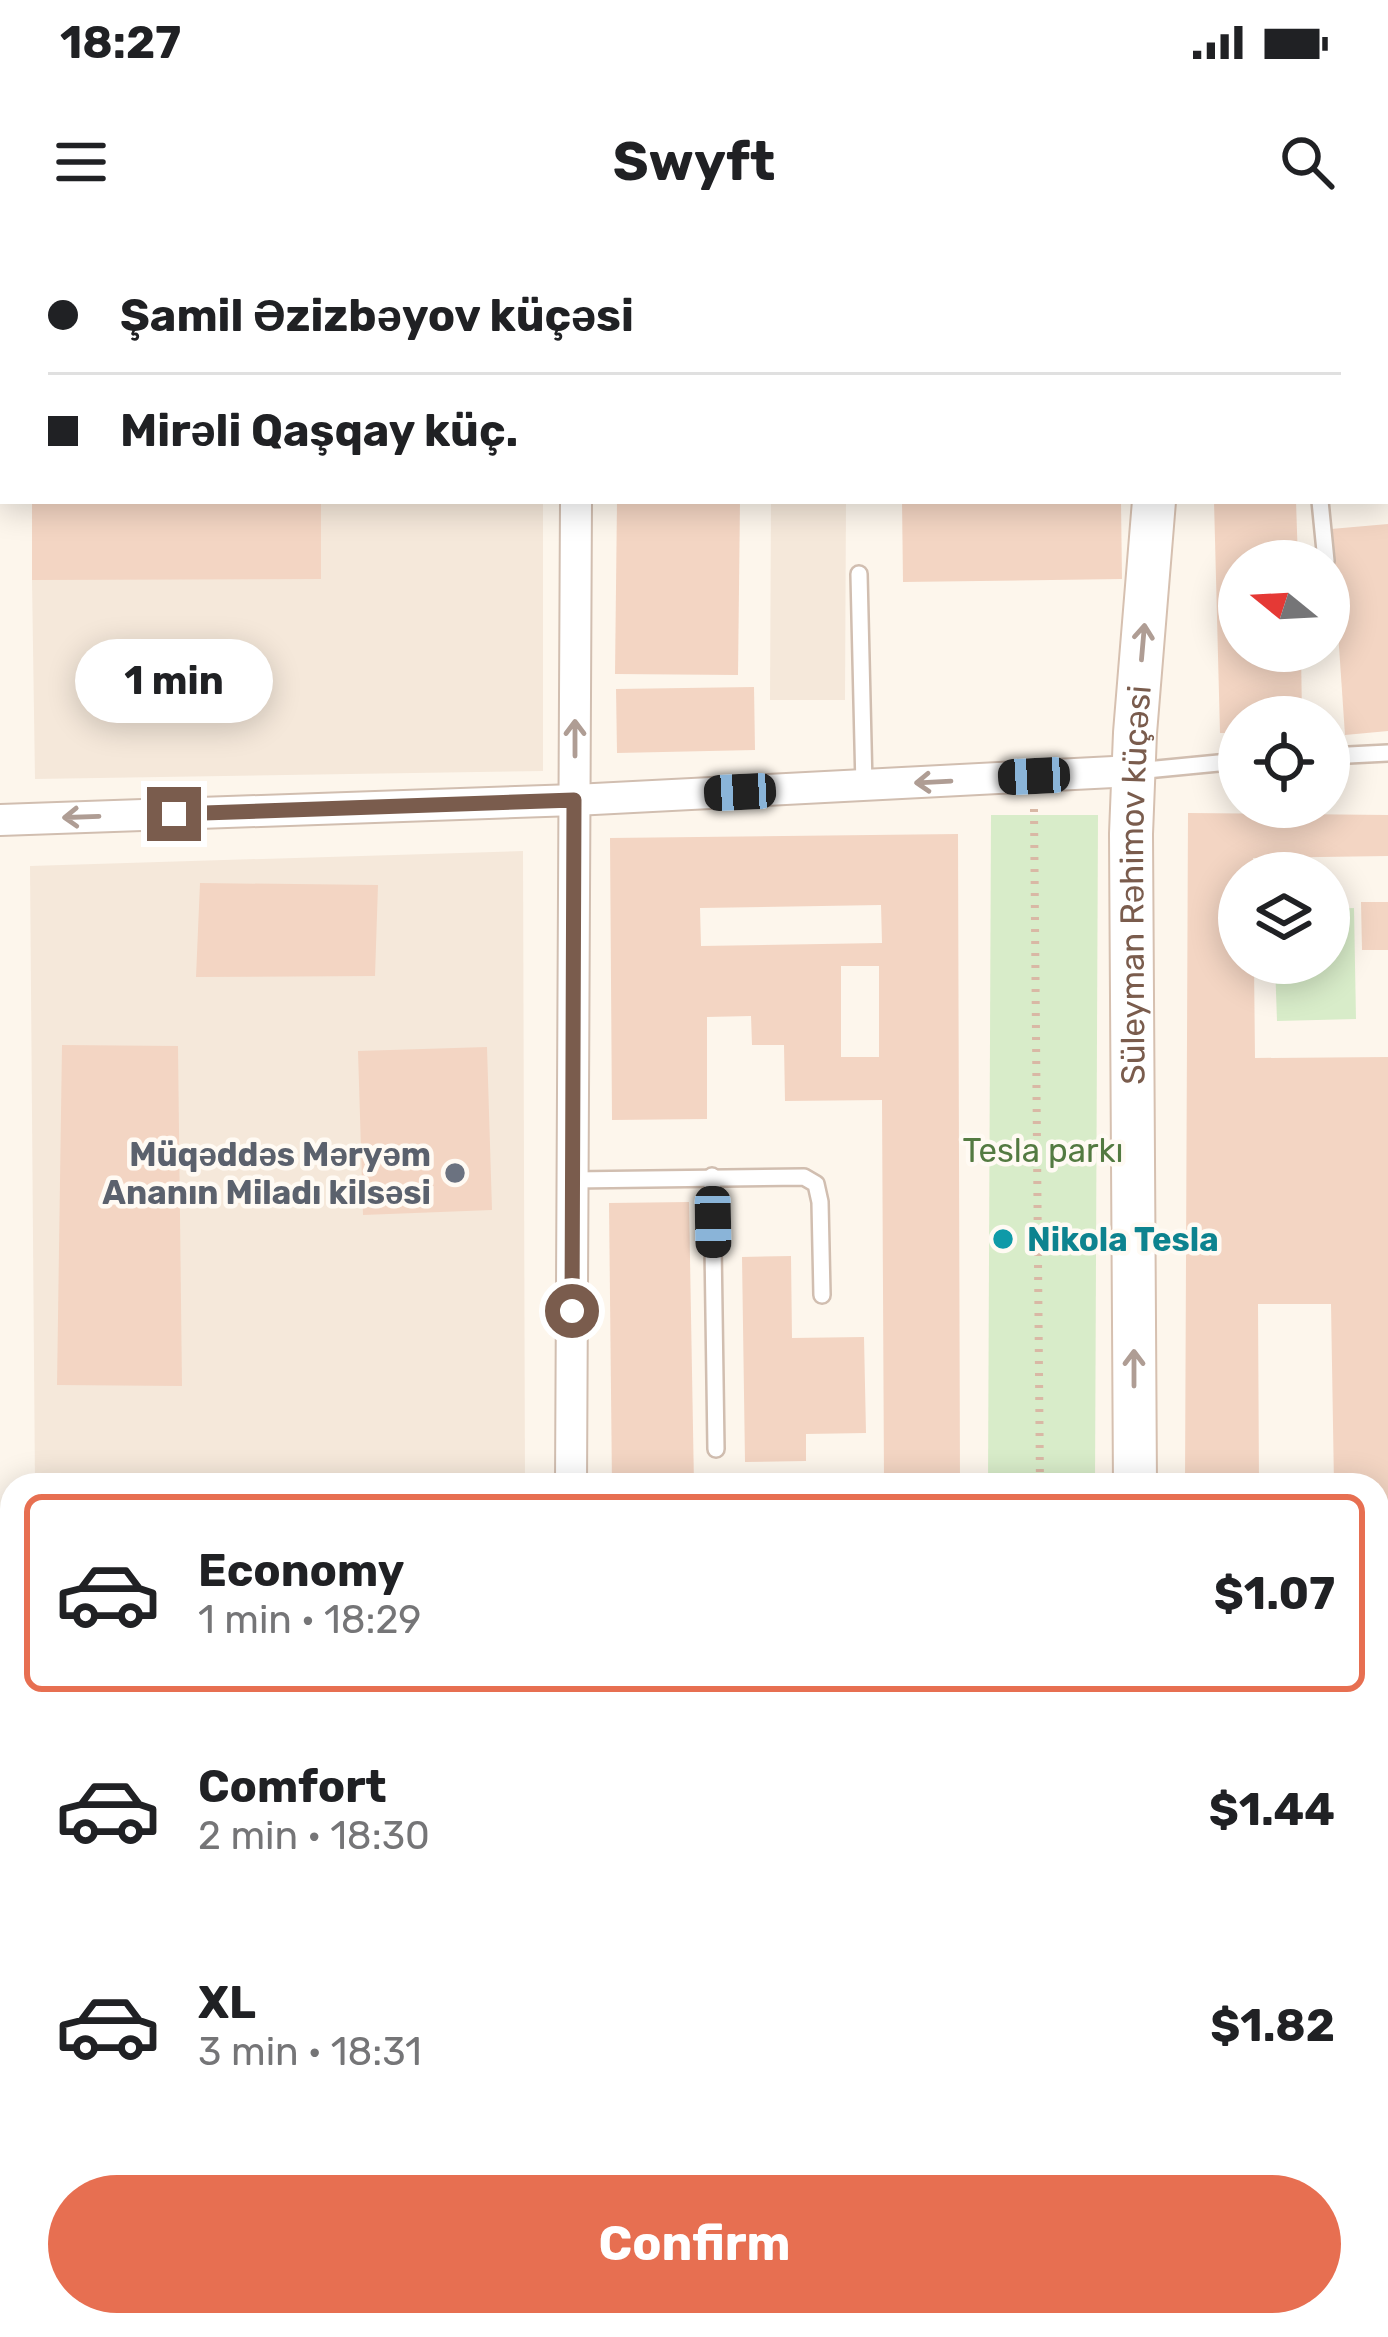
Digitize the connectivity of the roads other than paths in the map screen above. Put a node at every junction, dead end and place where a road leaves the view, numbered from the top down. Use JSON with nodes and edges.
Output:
{"nodes":[{"id":1,"x":576,"y":504,"type":"edge"},
{"id":2,"x":1154,"y":504,"type":"edge"},
{"id":3,"x":1320,"y":504,"type":"edge"},
{"id":4,"x":1324,"y":540,"type":"edge"},
{"id":5,"x":859,"y":574,"type":"dead end"},
{"id":6,"x":1388,"y":753,"type":"edge"},
{"id":7,"x":1350,"y":755,"type":"edge"},
{"id":8,"x":1218,"y":763,"type":"edge"},
{"id":9,"x":1133,"y":772,"type":"junction"},
{"id":10,"x":864,"y":786,"type":"junction"},
{"id":11,"x":574,"y":800,"type":"junction"},
{"id":12,"x":0,"y":820,"type":"edge"},
{"id":13,"x":712,"y":1176,"type":"junction"},
{"id":14,"x":573,"y":1180,"type":"junction"},
{"id":15,"x":822,"y":1295,"type":"dead end"},
{"id":16,"x":716,"y":1449,"type":"dead end"},
{"id":17,"x":571,"y":1473,"type":"edge"},
{"id":18,"x":1135,"y":1473,"type":"edge"}],
"edges":[{"from":11,"to":1,"type":"street","one_way":true},
{"from":9,"to":2,"type":"main road","name":"Süleyman Rəhimov küçəsi","one_way":true},
{"from":3,"to":4,"type":"lane"},
{"from":5,"to":10,"type":"lane"},
{"from":6,"to":7,"type":"lane"},
{"from":8,"to":9,"type":"lane"},
{"from":9,"to":10,"type":"street","one_way":true},
{"from":18,"to":9,"type":"main road","name":"Süleyman Rəhimov küçəsi","one_way":true},
{"from":10,"to":11,"type":"street"},
{"from":11,"to":12,"type":"street","one_way":true},
{"from":11,"to":14,"type":"street"},
{"from":13,"to":14,"type":"lane"},
{"from":13,"to":15,"type":"lane"},
{"from":13,"to":16,"type":"lane"},
{"from":14,"to":17,"type":"street"}]}
